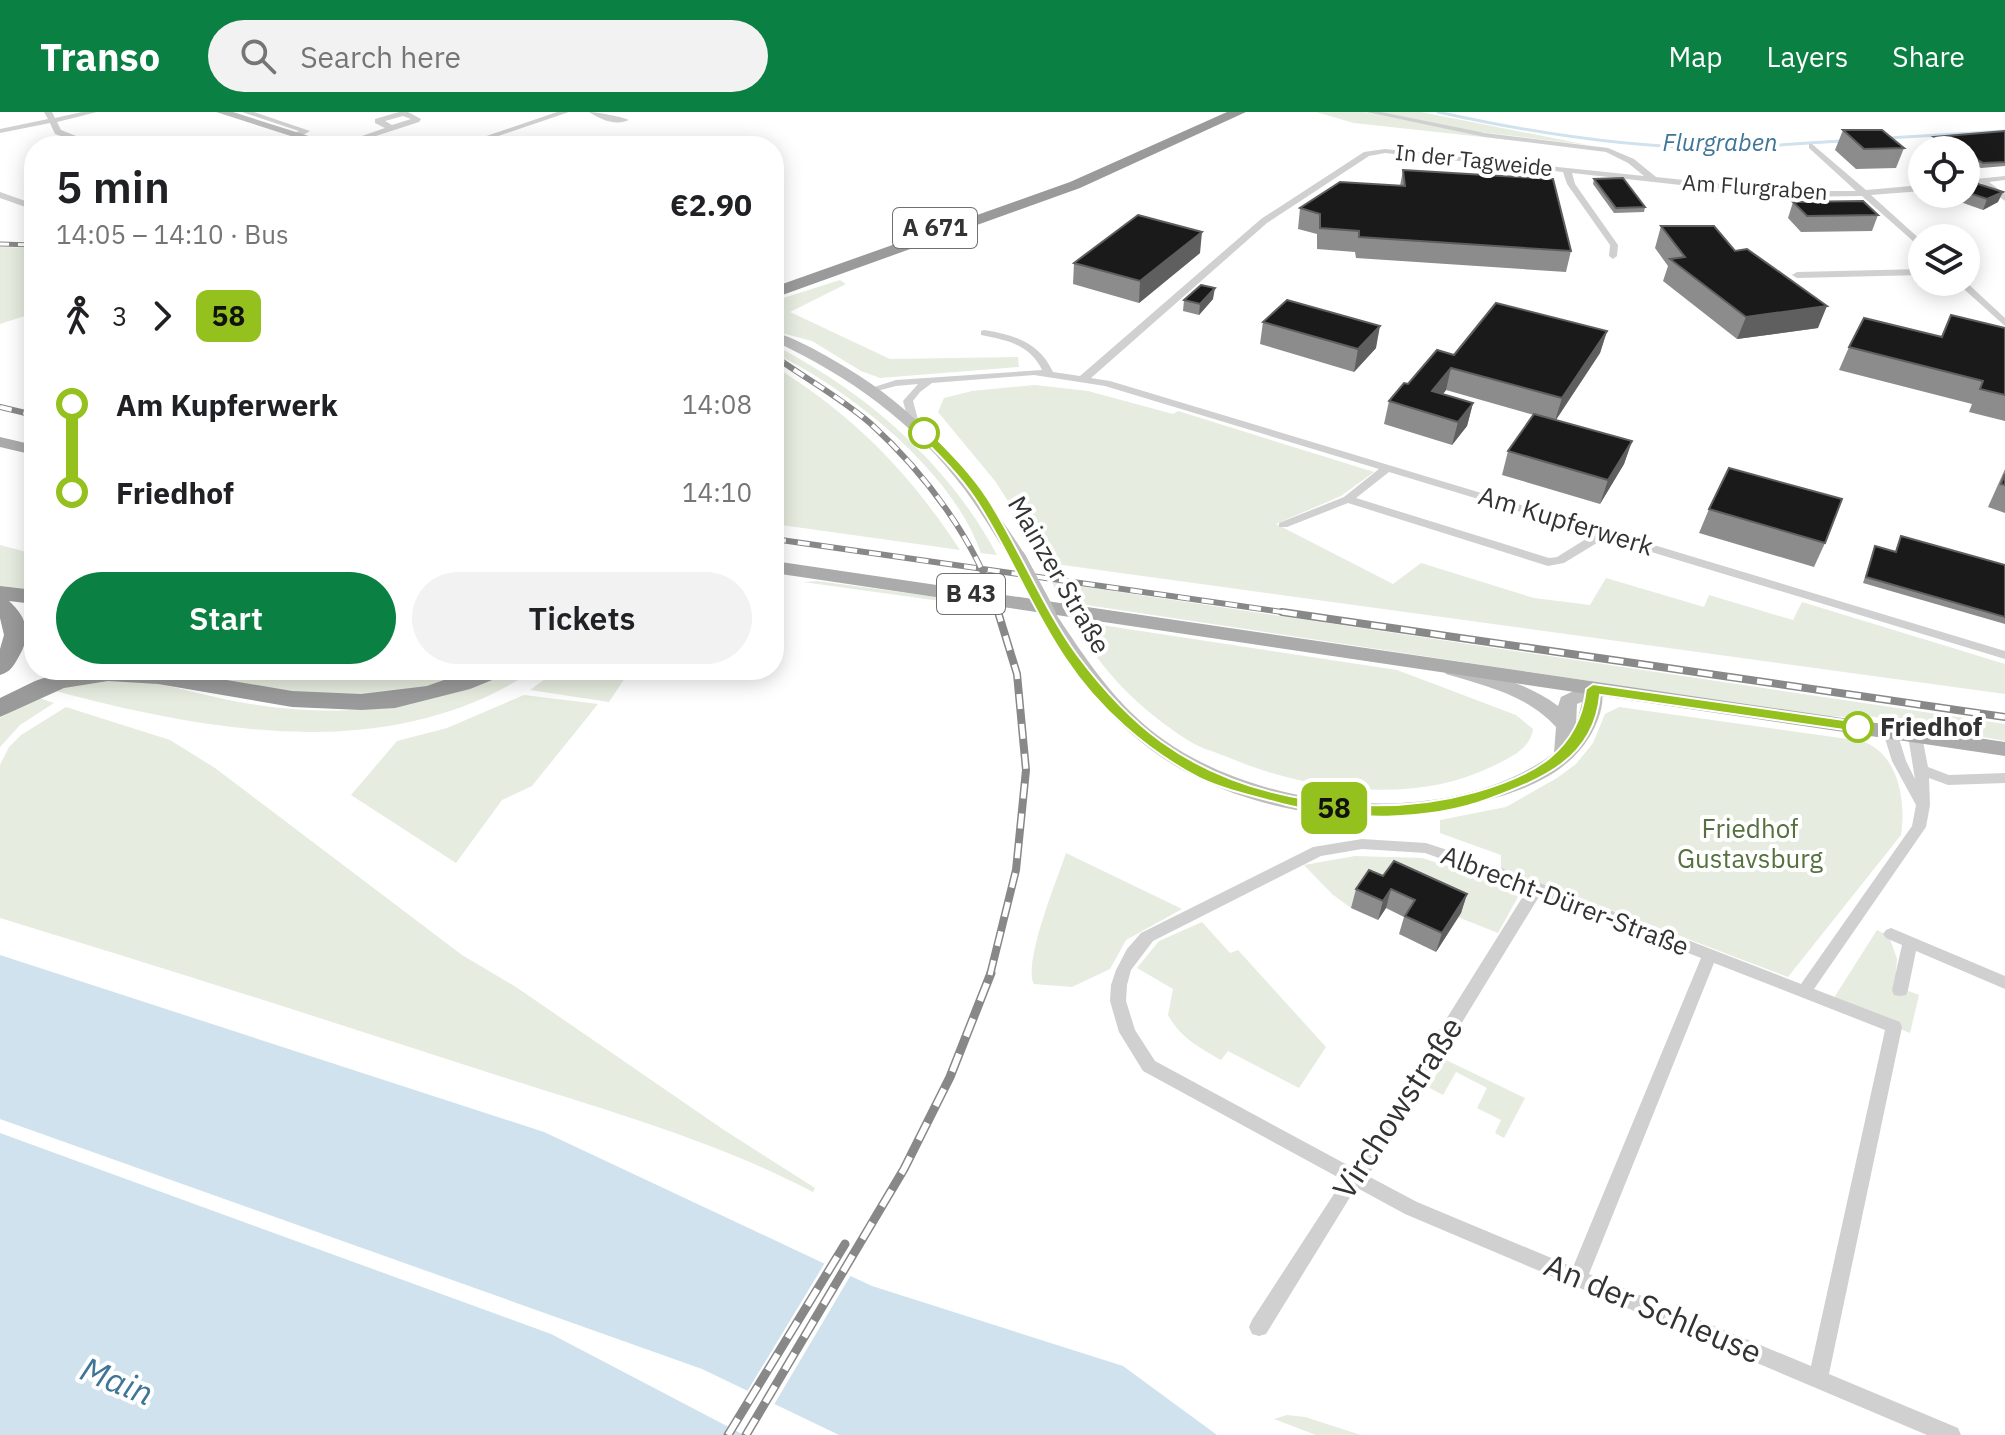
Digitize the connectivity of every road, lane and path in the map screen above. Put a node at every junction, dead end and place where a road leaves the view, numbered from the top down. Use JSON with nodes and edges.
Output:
{"nodes":[{"id":1,"x":93,"y":112,"type":"edge"},
{"id":2,"x":221,"y":112,"type":"edge"},
{"id":3,"x":246,"y":112,"type":"edge"},
{"id":4,"x":565,"y":112,"type":"edge"},
{"id":5,"x":593,"y":112,"type":"edge"},
{"id":6,"x":1220,"y":112,"type":"edge"},
{"id":7,"x":1239,"y":112,"type":"edge"},
{"id":8,"x":1370,"y":112,"type":"edge"},
{"id":9,"x":50,"y":116,"type":"edge"},
{"id":10,"x":625,"y":120,"type":"dead end"},
{"id":11,"x":391,"y":128,"type":"dead end"},
{"id":12,"x":0,"y":131,"type":"edge"},
{"id":13,"x":297,"y":135,"type":"junction"},
{"id":14,"x":69,"y":136,"type":"edge"},
{"id":15,"x":301,"y":136,"type":"edge"},
{"id":16,"x":367,"y":136,"type":"edge"},
{"id":17,"x":490,"y":136,"type":"edge"},
{"id":18,"x":1812,"y":146,"type":"dead end"},
{"id":19,"x":1567,"y":170,"type":"junction"},
{"id":20,"x":2005,"y":178,"type":"edge"},
{"id":21,"x":1654,"y":179,"type":"junction"},
{"id":22,"x":1982,"y":181,"type":"joint"},
{"id":23,"x":1908,"y":189,"type":"edge"},
{"id":24,"x":1864,"y":193,"type":"junction"},
{"id":25,"x":0,"y":195,"type":"edge"},
{"id":26,"x":2005,"y":198,"type":"edge"},
{"id":27,"x":24,"y":203,"type":"edge"},
{"id":28,"x":1908,"y":233,"type":"edge"},
{"id":29,"x":1613,"y":256,"type":"dead end"},
{"id":30,"x":1908,"y":272,"type":"edge"},
{"id":31,"x":1797,"y":275,"type":"dead end"},
{"id":32,"x":784,"y":279,"type":"edge"},
{"id":33,"x":784,"y":289,"type":"edge"},
{"id":34,"x":1976,"y":296,"type":"edge"},
{"id":35,"x":2005,"y":323,"type":"edge"},
{"id":36,"x":984,"y":333,"type":"dead end"},
{"id":37,"x":784,"y":341,"type":"edge"},
{"id":38,"x":1048,"y":373,"type":"junction"},
{"id":39,"x":1084,"y":378,"type":"junction"},
{"id":40,"x":936,"y":380,"type":"junction"},
{"id":41,"x":922,"y":384,"type":"junction"},
{"id":42,"x":873,"y":389,"type":"junction"},
{"id":43,"x":914,"y":423,"type":"junction"},
{"id":44,"x":0,"y":442,"type":"edge"},
{"id":45,"x":24,"y":448,"type":"edge"},
{"id":46,"x":1387,"y":468,"type":"junction"},
{"id":47,"x":1348,"y":499,"type":"junction"},
{"id":48,"x":1283,"y":525,"type":"dead end"},
{"id":49,"x":1604,"y":533,"type":"junction"},
{"id":50,"x":784,"y":568,"type":"edge"},
{"id":51,"x":0,"y":593,"type":"edge"},
{"id":52,"x":24,"y":596,"type":"edge"},
{"id":53,"x":0,"y":605,"type":"edge"},
{"id":54,"x":2005,"y":655,"type":"edge"},
{"id":55,"x":24,"y":660,"type":"edge"},
{"id":56,"x":1438,"y":666,"type":"junction"},
{"id":57,"x":0,"y":667,"type":"edge"},
{"id":58,"x":0,"y":678,"type":"edge"},
{"id":59,"x":24,"y":678,"type":"edge"},
{"id":60,"x":64,"y":680,"type":"edge"},
{"id":61,"x":190,"y":680,"type":"edge"},
{"id":62,"x":466,"y":680,"type":"edge"},
{"id":63,"x":1593,"y":689,"type":"junction"},
{"id":64,"x":0,"y":696,"type":"edge"},
{"id":65,"x":0,"y":709,"type":"edge"},
{"id":66,"x":1574,"y":730,"type":"junction"},
{"id":67,"x":1890,"y":732,"type":"junction"},
{"id":68,"x":1915,"y":736,"type":"junction"},
{"id":69,"x":2005,"y":749,"type":"edge"},
{"id":70,"x":1922,"y":770,"type":"junction"},
{"id":71,"x":2005,"y":778,"type":"edge"},
{"id":72,"x":1922,"y":803,"type":"junction"},
{"id":73,"x":1536,"y":888,"type":"junction"},
{"id":74,"x":1891,"y":934,"type":"dead end"},
{"id":75,"x":1910,"y":943,"type":"junction"},
{"id":76,"x":1709,"y":957,"type":"junction"},
{"id":77,"x":2005,"y":983,"type":"edge"},
{"id":78,"x":1900,"y":990,"type":"dead end"},
{"id":79,"x":1803,"y":993,"type":"junction"},
{"id":80,"x":1355,"y":1181,"type":"junction"},
{"id":81,"x":1578,"y":1278,"type":"junction"},
{"id":82,"x":1259,"y":1327,"type":"dead end"},
{"id":83,"x":1818,"y":1379,"type":"junction"},
{"id":84,"x":1951,"y":1435,"type":"edge"}],
"edges":[{"from":1,"to":9,"type":"street"},
{"from":2,"to":13,"type":"main road"},
{"from":3,"to":13,"type":"street"},
{"from":4,"to":17,"type":"street"},
{"from":5,"to":10,"type":"street"},
{"from":6,"to":32,"type":"highway","number":"A 671"},
{"from":7,"to":33,"type":"highway","number":"A 671"},
{"from":8,"to":21,"type":"street","name":"Am Flurgraben"},
{"from":9,"to":12,"type":"street"},
{"from":9,"to":14,"type":"street"},
{"from":11,"to":16,"type":"street"},
{"from":13,"to":15,"type":"main road"},
{"from":18,"to":24,"type":"street"},
{"from":19,"to":21,"type":"street","name":"In der Tagweide"},
{"from":19,"to":29,"type":"street"},
{"from":19,"to":39,"type":"street","name":"In der Tagweide"},
{"from":20,"to":22,"type":"street"},
{"from":21,"to":24,"type":"street","name":"Am Flurgraben"},
{"from":22,"to":26,"type":"street"},
{"from":23,"to":24,"type":"street","name":"Am Flurgraben"},
{"from":24,"to":28,"type":"street"},
{"from":25,"to":27,"type":"street"},
{"from":30,"to":31,"type":"street"},
{"from":34,"to":35,"type":"street"},
{"from":36,"to":38,"type":"street"},
{"from":37,"to":42,"type":"main road","name":"Mainzer Straße"},
{"from":38,"to":39,"type":"street","name":"Am Kupferwerk"},
{"from":38,"to":40,"type":"street","name":"Am Kupferwerk"},
{"from":39,"to":46,"type":"street","name":"Am Kupferwerk"},
{"from":40,"to":41,"type":"street","name":"Am Kupferwerk"},
{"from":40,"to":42,"type":"street","name":"Am Kupferwerk"},
{"from":41,"to":42,"type":"street","name":"Am Kupferwerk"},
{"from":41,"to":43,"type":"street"},
{"from":42,"to":43,"type":"main road","name":"Mainzer Straße"},
{"from":43,"to":66,"type":"main road","name":"Mainzer Straße","bridge":true},
{"from":44,"to":45,"type":"main road"},
{"from":46,"to":47,"type":"street"},
{"from":46,"to":49,"type":"street","name":"Am Kupferwerk"},
{"from":47,"to":48,"type":"street"},
{"from":47,"to":49,"type":"street"},
{"from":49,"to":54,"type":"street","name":"Am Kupferwerk"},
{"from":50,"to":56,"type":"main road","number":"B 43"},
{"from":51,"to":52,"type":"highway"},
{"from":53,"to":57,"type":"highway"},
{"from":55,"to":58,"type":"highway"},
{"from":56,"to":63,"type":"main road","number":"B 43"},
{"from":56,"to":66,"type":"main road"},
{"from":59,"to":64,"type":"highway"},
{"from":60,"to":65,"type":"highway"},
{"from":61,"to":62,"type":"highway"},
{"from":63,"to":66,"type":"main road","name":"Mainzer Straße"},
{"from":63,"to":67,"type":"main road","number":"B 43"},
{"from":67,"to":68,"type":"main road","number":"B 43"},
{"from":67,"to":72,"type":"street"},
{"from":68,"to":69,"type":"main road","number":"B 43"},
{"from":68,"to":70,"type":"street"},
{"from":70,"to":71,"type":"street"},
{"from":70,"to":72,"type":"street"},
{"from":72,"to":79,"type":"street"},
{"from":73,"to":76,"type":"street","name":"Albrecht-Dürer-Straße"},
{"from":73,"to":80,"type":"street","name":"Virchowstraße"},
{"from":73,"to":80,"type":"street","name":"Albrecht-Dürer-Straße"},
{"from":74,"to":75,"type":"street"},
{"from":75,"to":77,"type":"street"},
{"from":75,"to":78,"type":"street"},
{"from":76,"to":79,"type":"street","name":"Albrecht-Dürer-Straße"},
{"from":76,"to":81,"type":"street"},
{"from":79,"to":83,"type":"street","name":"Albrecht-Dürer-Straße"},
{"from":80,"to":81,"type":"street","name":"An der Schleuse"},
{"from":80,"to":82,"type":"street","name":"Virchowstraße"},
{"from":81,"to":83,"type":"street","name":"An der Schleuse"},
{"from":83,"to":84,"type":"street","name":"An der Schleuse"}]}
